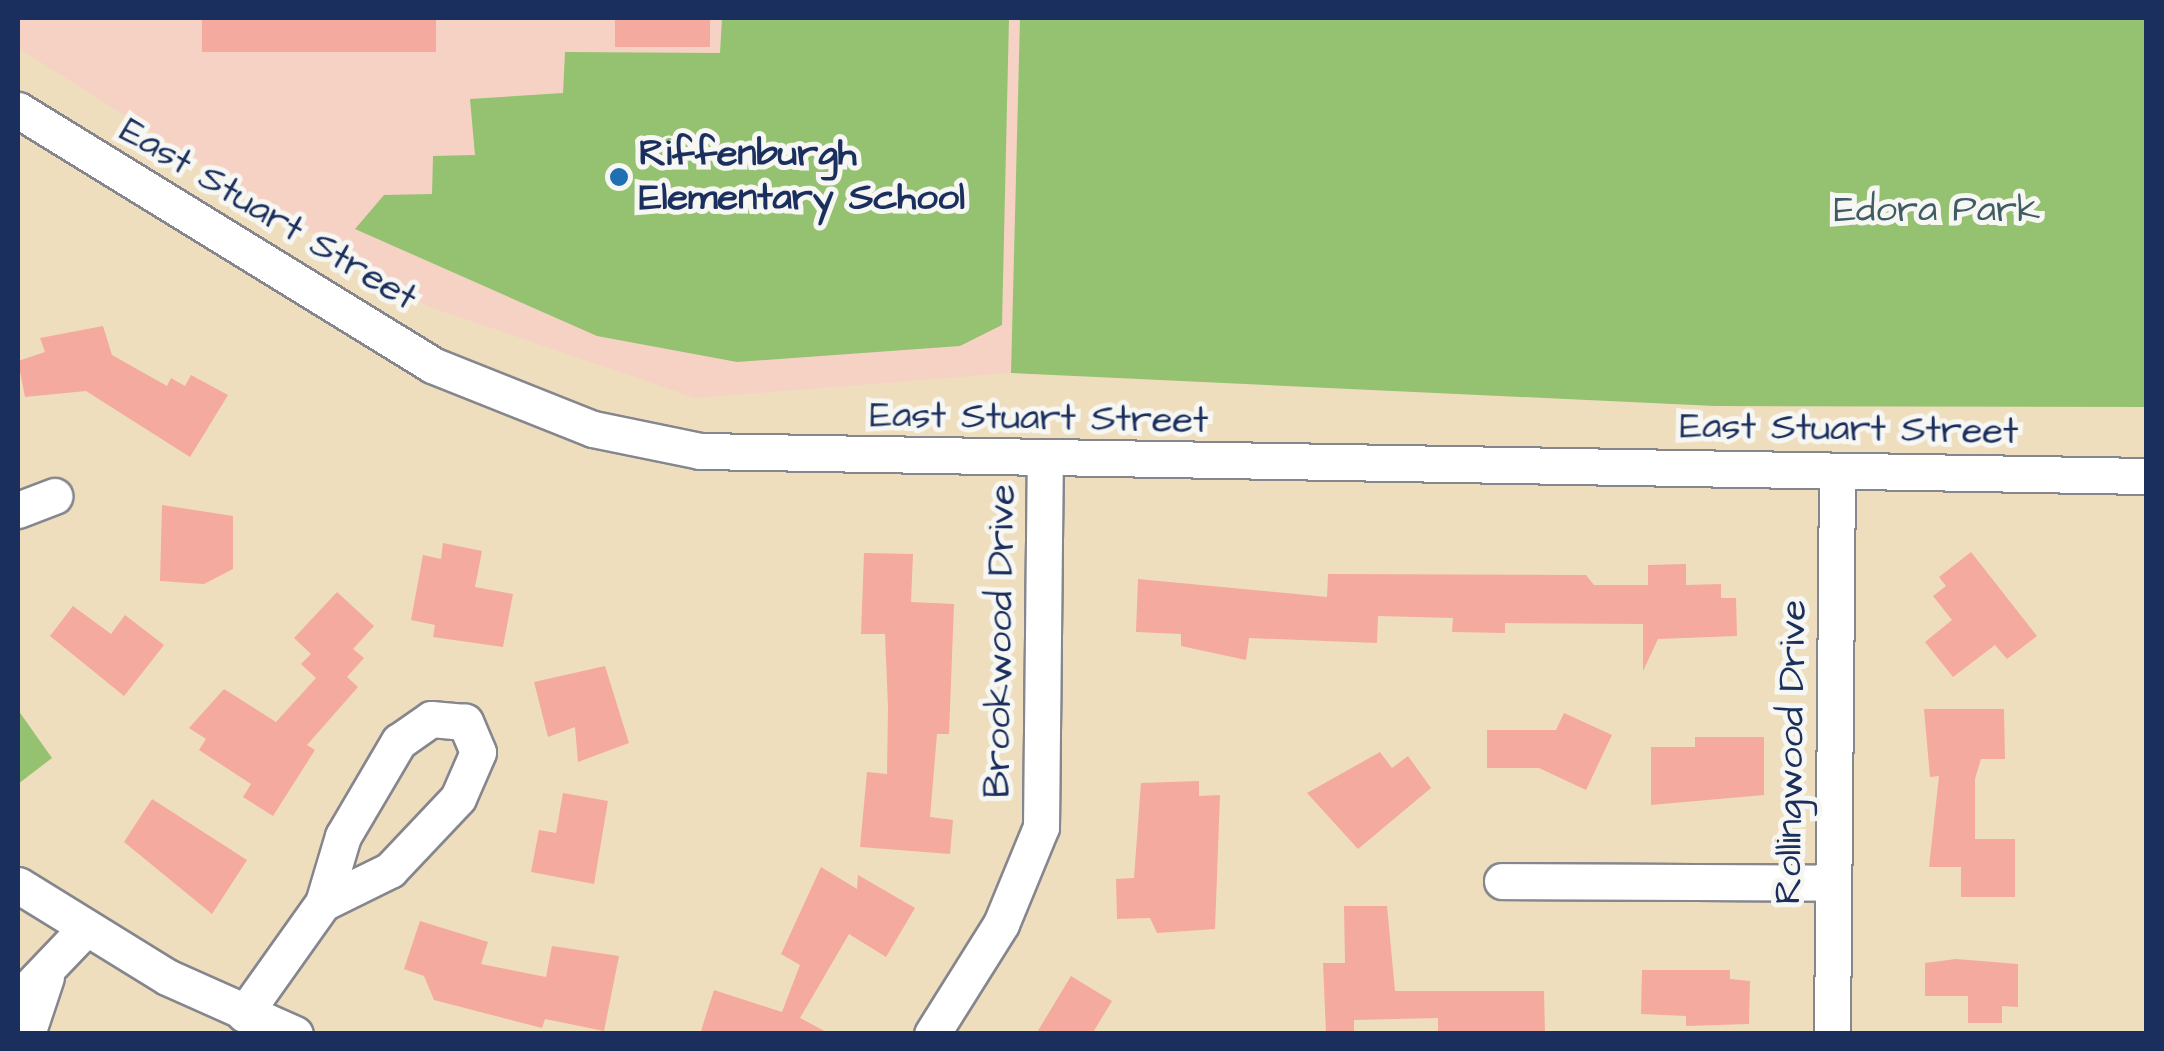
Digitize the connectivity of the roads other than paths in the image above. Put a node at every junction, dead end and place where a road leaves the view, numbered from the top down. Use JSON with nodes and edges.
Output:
{"nodes":[{"id":1,"x":18,"y":110,"type":"edge"},
{"id":2,"x":1045,"y":461,"type":"junction"},
{"id":3,"x":1837,"y":472,"type":"junction"},
{"id":4,"x":2146,"y":476,"type":"edge"},
{"id":5,"x":54,"y":496,"type":"dead end"},
{"id":6,"x":18,"y":510,"type":"edge"},
{"id":7,"x":1502,"y":882,"type":"dead end"},
{"id":8,"x":1833,"y":883,"type":"junction"},
{"id":9,"x":18,"y":884,"type":"edge"},
{"id":10,"x":323,"y":904,"type":"junction"},
{"id":11,"x":84,"y":930,"type":"junction"},
{"id":12,"x":46,"y":976,"type":"junction"},
{"id":13,"x":18,"y":999,"type":"edge"},
{"id":14,"x":244,"y":1014,"type":"junction"},
{"id":15,"x":26,"y":1034,"type":"edge"},
{"id":16,"x":295,"y":1034,"type":"edge"},
{"id":17,"x":932,"y":1034,"type":"edge"},
{"id":18,"x":1832,"y":1034,"type":"edge"}],
"edges":[{"from":1,"to":2,"type":"street","name":"East Stuart Street"},
{"from":2,"to":3,"type":"street","name":"East Stuart Street"},
{"from":2,"to":17,"type":"street","name":"Brookwood Drive"},
{"from":3,"to":4,"type":"street","name":"East Stuart Street"},
{"from":3,"to":8,"type":"street","name":"Rollingwood Drive"},
{"from":5,"to":6,"type":"street"},
{"from":7,"to":8,"type":"street"},
{"from":8,"to":18,"type":"street","name":"Rollingwood Drive"},
{"from":9,"to":11,"type":"street"},
{"from":10,"to":10,"type":"street"},
{"from":10,"to":14,"type":"street"},
{"from":11,"to":12,"type":"street"},
{"from":11,"to":14,"type":"street"},
{"from":12,"to":13,"type":"street"},
{"from":12,"to":15,"type":"street"},
{"from":14,"to":16,"type":"street"}]}
